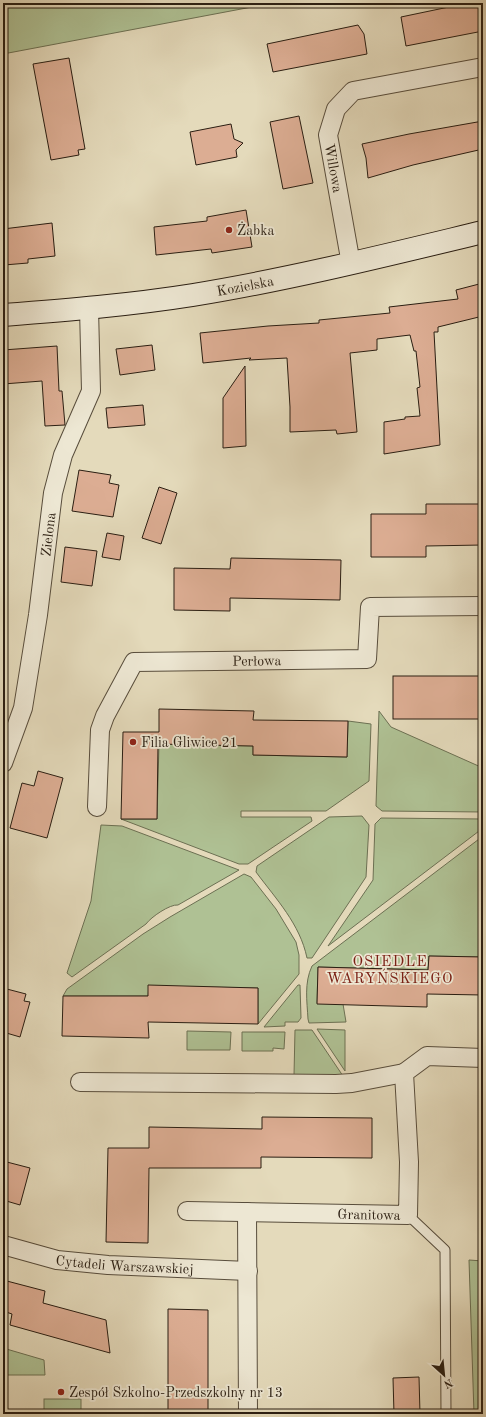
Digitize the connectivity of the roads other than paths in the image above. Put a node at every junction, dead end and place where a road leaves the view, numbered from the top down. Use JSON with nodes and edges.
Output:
{"nodes":[{"id":1,"x":483,"y":68,"type":"edge"},
{"id":2,"x":483,"y":232,"type":"edge"},
{"id":3,"x":351,"y":264,"type":"junction"},
{"id":4,"x":89,"y":308,"type":"junction"},
{"id":5,"x":3,"y":315,"type":"edge"},
{"id":6,"x":483,"y":606,"type":"edge"},
{"id":7,"x":3,"y":763,"type":"edge"},
{"id":8,"x":98,"y":807,"type":"dead end"},
{"id":9,"x":483,"y":1058,"type":"edge"},
{"id":10,"x":404,"y":1073,"type":"junction"},
{"id":11,"x":80,"y":1082,"type":"dead end"},
{"id":12,"x":187,"y":1211,"type":"dead end"},
{"id":13,"x":247,"y":1212,"type":"junction"},
{"id":14,"x":408,"y":1215,"type":"junction"},
{"id":15,"x":3,"y":1246,"type":"edge"},
{"id":16,"x":248,"y":1271,"type":"junction"},
{"id":17,"x":248,"y":1414,"type":"edge"},
{"id":18,"x":446,"y":1414,"type":"edge"}],
"edges":[{"from":1,"to":3,"type":"street","name":"Willowa"},
{"from":2,"to":3,"type":"street","name":"Kozielska"},
{"from":3,"to":4,"type":"street","name":"Kozielska"},
{"from":4,"to":5,"type":"street","name":"Kozielska"},
{"from":4,"to":7,"type":"street","name":"Zielona"},
{"from":6,"to":8,"type":"street","name":"Perłowa"},
{"from":9,"to":10,"type":"street"},
{"from":10,"to":11,"type":"street"},
{"from":10,"to":14,"type":"street","name":"Granitowa"},
{"from":12,"to":13,"type":"street","name":"Granitowa"},
{"from":13,"to":14,"type":"street","name":"Granitowa"},
{"from":13,"to":16,"type":"street"},
{"from":14,"to":18,"type":"lane"},
{"from":15,"to":16,"type":"street","name":"Cytadeli Warszawskiej"},
{"from":16,"to":17,"type":"street"}]}
